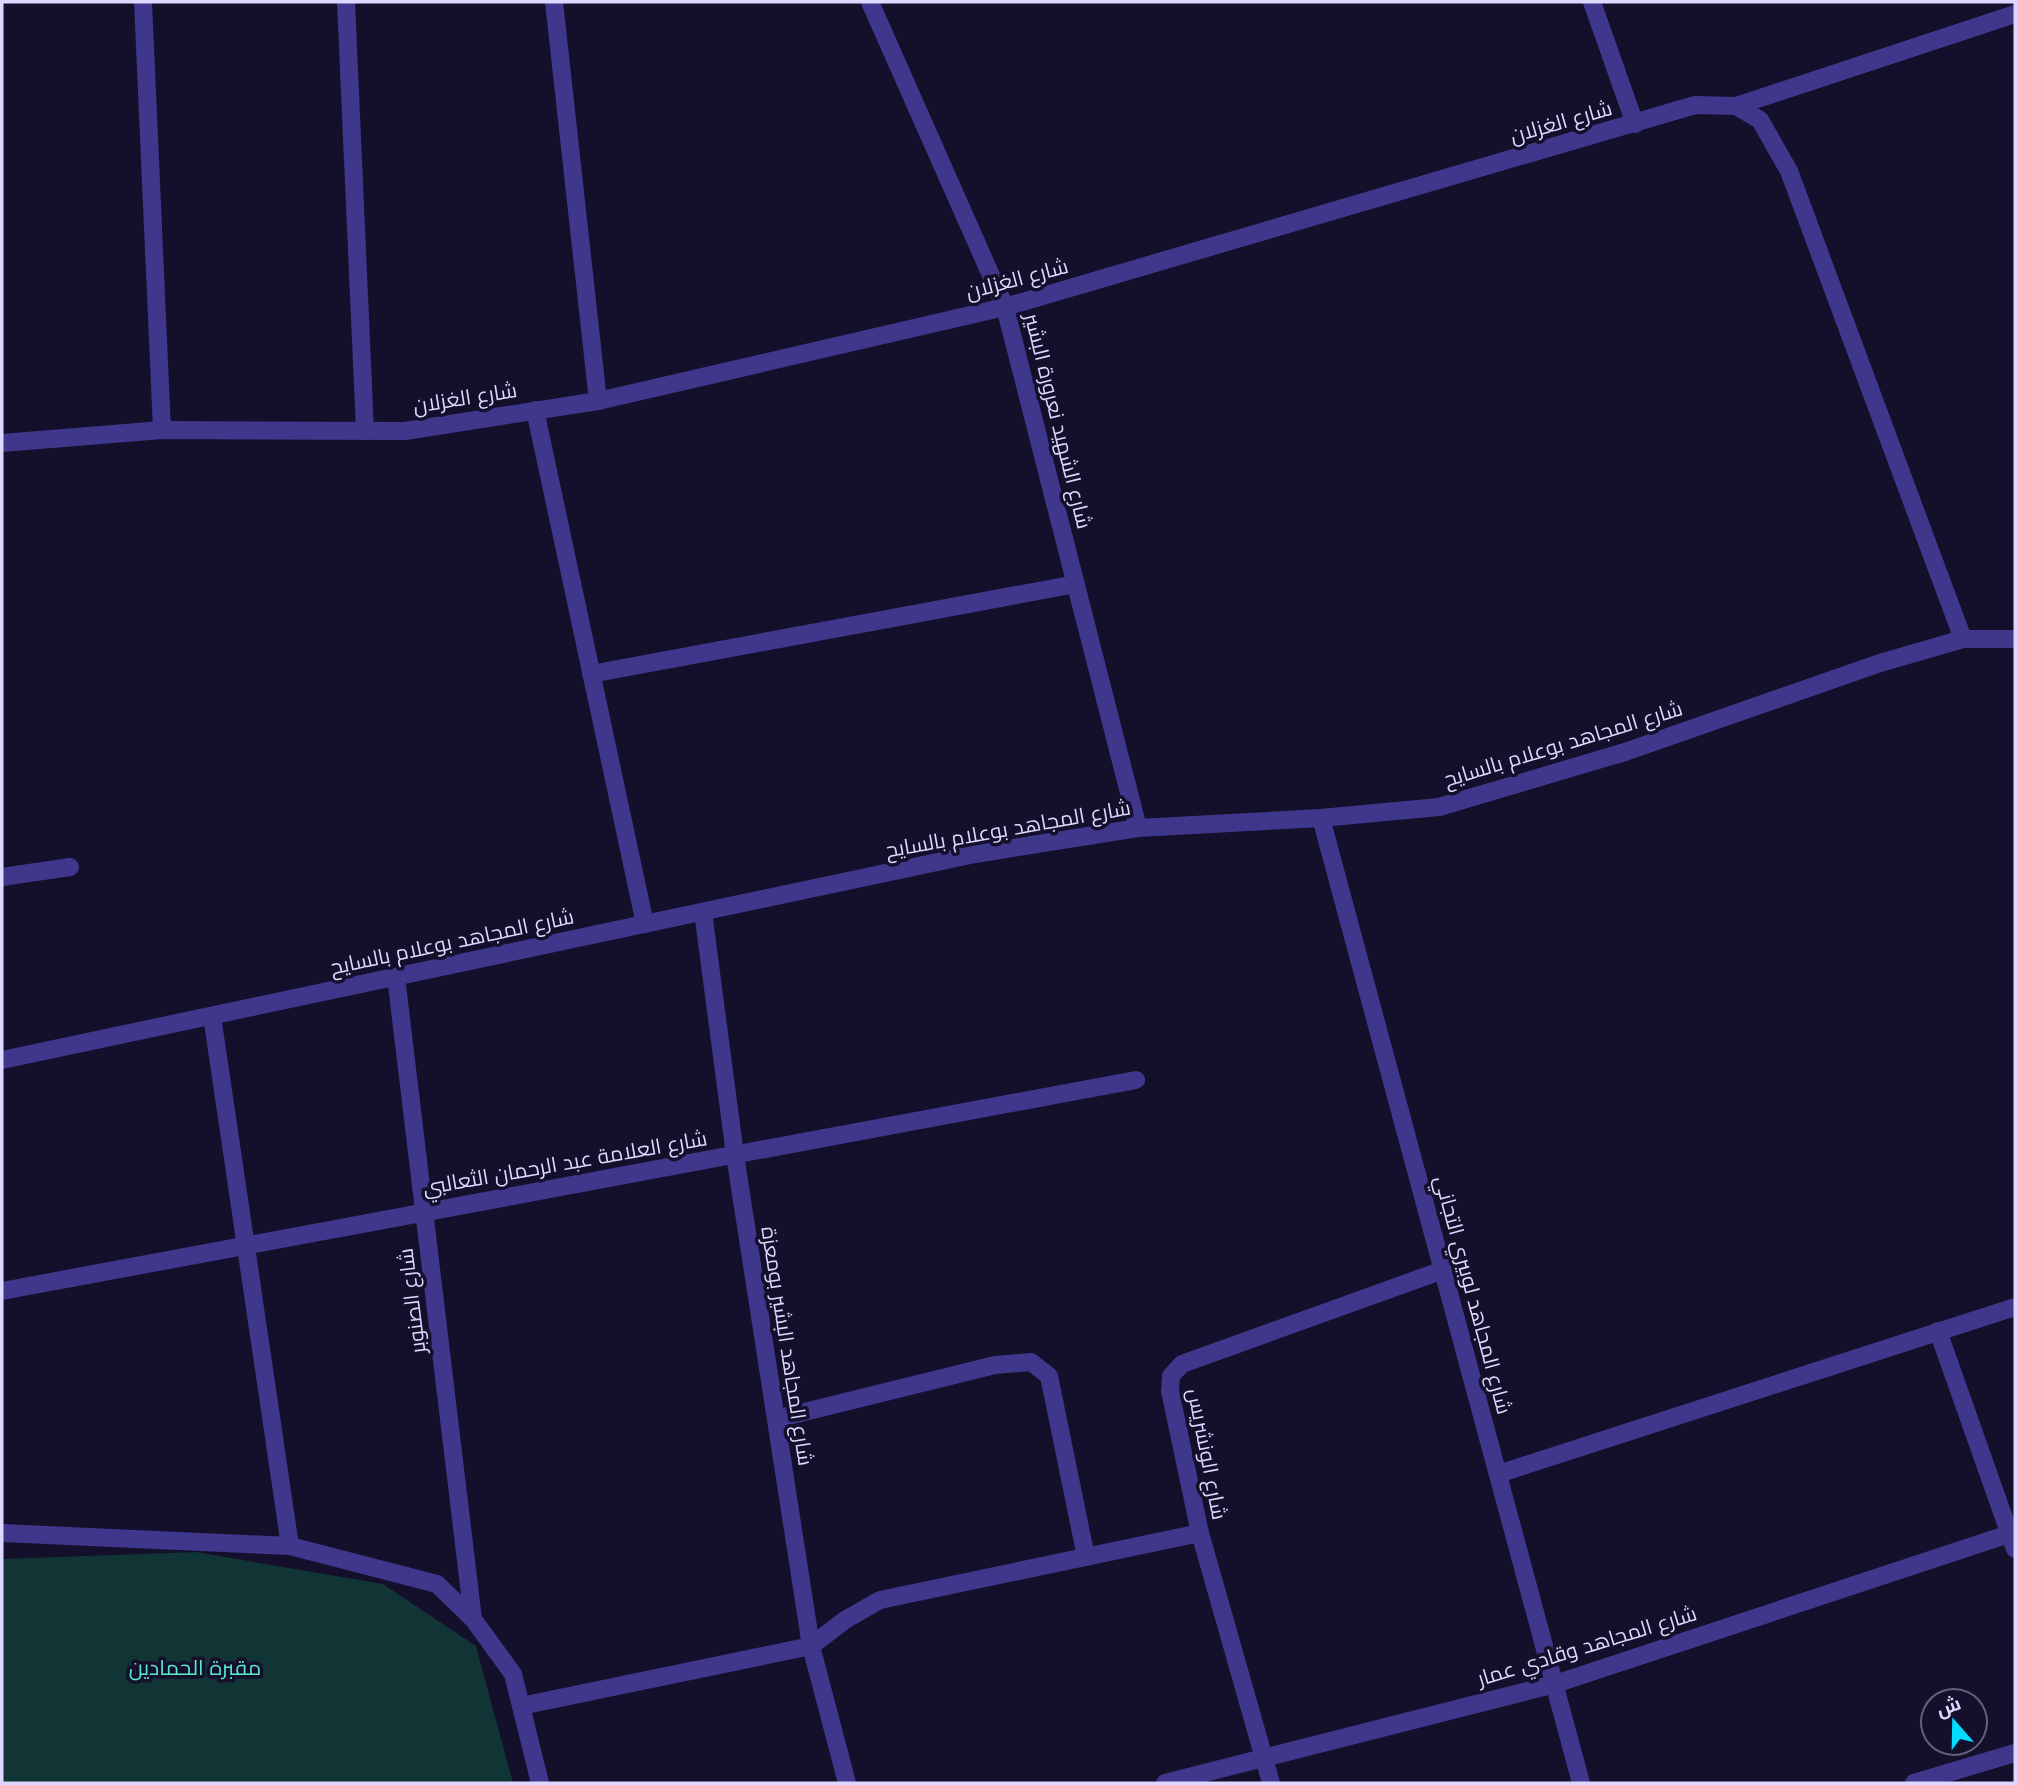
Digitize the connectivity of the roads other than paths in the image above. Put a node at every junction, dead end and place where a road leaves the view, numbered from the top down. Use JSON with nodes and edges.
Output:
{"nodes":[{"id":1,"x":143,"y":2,"type":"edge"},
{"id":2,"x":346,"y":2,"type":"edge"},
{"id":3,"x":554,"y":2,"type":"edge"},
{"id":4,"x":870,"y":2,"type":"edge"},
{"id":5,"x":1592,"y":2,"type":"edge"},
{"id":6,"x":2015,"y":14,"type":"edge"},
{"id":7,"x":1736,"y":106,"type":"junction"},
{"id":8,"x":1635,"y":124,"type":"junction"},
{"id":9,"x":1005,"y":307,"type":"junction"},
{"id":10,"x":598,"y":401,"type":"junction"},
{"id":11,"x":534,"y":410,"type":"junction"},
{"id":12,"x":162,"y":430,"type":"junction"},
{"id":13,"x":365,"y":430,"type":"junction"},
{"id":14,"x":2,"y":443,"type":"edge"},
{"id":15,"x":1076,"y":584,"type":"junction"},
{"id":16,"x":1962,"y":639,"type":"junction"},
{"id":17,"x":2015,"y":639,"type":"edge"},
{"id":18,"x":591,"y":674,"type":"junction"},
{"id":19,"x":1321,"y":818,"type":"junction"},
{"id":20,"x":1139,"y":828,"type":"junction"},
{"id":21,"x":70,"y":867,"type":"dead end"},
{"id":22,"x":2,"y":877,"type":"edge"},
{"id":23,"x":703,"y":912,"type":"junction"},
{"id":24,"x":645,"y":924,"type":"junction"},
{"id":25,"x":397,"y":977,"type":"junction"},
{"id":26,"x":212,"y":1016,"type":"junction"},
{"id":27,"x":2,"y":1060,"type":"edge"},
{"id":28,"x":1136,"y":1080,"type":"dead end"},
{"id":29,"x":735,"y":1155,"type":"junction"},
{"id":30,"x":425,"y":1212,"type":"junction"},
{"id":31,"x":246,"y":1246,"type":"junction"},
{"id":32,"x":1443,"y":1270,"type":"junction"},
{"id":33,"x":2,"y":1292,"type":"edge"},
{"id":34,"x":2015,"y":1307,"type":"edge"},
{"id":35,"x":1938,"y":1331,"type":"junction"},
{"id":36,"x":776,"y":1419,"type":"junction"},
{"id":37,"x":1498,"y":1474,"type":"junction"},
{"id":38,"x":2,"y":1533,"type":"edge"},
{"id":39,"x":1200,"y":1533,"type":"junction"},
{"id":40,"x":2013,"y":1538,"type":"edge"},
{"id":41,"x":290,"y":1546,"type":"junction"},
{"id":42,"x":1086,"y":1557,"type":"junction"},
{"id":43,"x":473,"y":1619,"type":"junction"},
{"id":44,"x":811,"y":1646,"type":"junction"},
{"id":45,"x":1555,"y":1684,"type":"junction"},
{"id":46,"x":521,"y":1706,"type":"junction"},
{"id":47,"x":2015,"y":1753,"type":"edge"},
{"id":48,"x":1264,"y":1758,"type":"junction"},
{"id":49,"x":540,"y":1783,"type":"edge"},
{"id":50,"x":847,"y":1783,"type":"edge"},
{"id":51,"x":1165,"y":1783,"type":"edge"},
{"id":52,"x":1271,"y":1783,"type":"edge"},
{"id":53,"x":1581,"y":1783,"type":"edge"},
{"id":54,"x":1914,"y":1783,"type":"edge"}],
"edges":[{"from":1,"to":12,"type":"street"},
{"from":2,"to":13,"type":"street"},
{"from":3,"to":10,"type":"street"},
{"from":4,"to":9,"type":"street","name":"شارع الشهيد نعرورة البشير"},
{"from":5,"to":8,"type":"street"},
{"from":6,"to":7,"type":"street","name":"شارع الغزلان"},
{"from":7,"to":8,"type":"street","name":"شارع الغزلان"},
{"from":7,"to":16,"type":"street"},
{"from":8,"to":9,"type":"street","name":"شارع الغزلان"},
{"from":9,"to":10,"type":"street","name":"شارع الغزلان"},
{"from":9,"to":15,"type":"street","name":"شارع الشهيد نعرورة البشير"},
{"from":10,"to":11,"type":"street","name":"شارع الغزلان"},
{"from":11,"to":13,"type":"street","name":"شارع الغزلان"},
{"from":11,"to":18,"type":"street"},
{"from":12,"to":13,"type":"street","name":"شارع الغزلان"},
{"from":12,"to":14,"type":"street","name":"شارع الغزلان"},
{"from":15,"to":18,"type":"street"},
{"from":15,"to":20,"type":"street","name":"شارع الشهيد نعرورة البشير"},
{"from":16,"to":17,"type":"street","name":"شارع المجاهد بوعلام بالسايح"},
{"from":16,"to":19,"type":"street","name":"شارع المجاهد بوعلام بالسايح"},
{"from":18,"to":24,"type":"street"},
{"from":19,"to":20,"type":"street","name":"شارع المجاهد بوعلام بالسايح"},
{"from":19,"to":32,"type":"street","name":"شارع المجاهد لوبيري التجاني"},
{"from":20,"to":23,"type":"street","name":"شارع المجاهد بوعلام بالسايح"},
{"from":21,"to":22,"type":"street"},
{"from":23,"to":24,"type":"street","name":"شارع المجاهد بوعلام بالسايح"},
{"from":23,"to":29,"type":"street","name":"شارع المجاهد البشير بومعزة"},
{"from":24,"to":25,"type":"street","name":"شارع المجاهد بوعلام بالسايح"},
{"from":25,"to":26,"type":"street","name":"شارع المجاهد بوعلام بالسايح"},
{"from":25,"to":30,"type":"street","name":"شارع الصنوبر"},
{"from":26,"to":27,"type":"street","name":"شارع المجاهد بوعلام بالسايح"},
{"from":26,"to":31,"type":"street"},
{"from":28,"to":29,"type":"street","name":"شارع العلامة عبد الرحمان الثعالبي"},
{"from":29,"to":30,"type":"street","name":"شارع العلامة عبد الرحمان الثعالبي"},
{"from":29,"to":36,"type":"street","name":"شارع المجاهد البشير بومعزة"},
{"from":30,"to":31,"type":"street","name":"شارع العلامة عبد الرحمان الثعالبي"},
{"from":30,"to":43,"type":"street","name":"شارع الصنوبر"},
{"from":31,"to":33,"type":"street","name":"شارع العلامة عبد الرحمان الثعالبي"},
{"from":31,"to":41,"type":"street"},
{"from":32,"to":37,"type":"street","name":"شارع المجاهد لوبيري التجاني"},
{"from":32,"to":39,"type":"street","name":"شارع الونشريس"},
{"from":34,"to":35,"type":"street"},
{"from":35,"to":37,"type":"street"},
{"from":35,"to":40,"type":"street"},
{"from":36,"to":42,"type":"street"},
{"from":36,"to":44,"type":"street","name":"شارع المجاهد البشير بومعزة"},
{"from":37,"to":45,"type":"street","name":"شارع المجاهد لوبيري التجاني"},
{"from":38,"to":41,"type":"street"},
{"from":39,"to":42,"type":"street"},
{"from":39,"to":48,"type":"street","name":"شارع الونشريس"},
{"from":40,"to":45,"type":"street","name":"شارع المجاهد وقادي عمار"},
{"from":41,"to":43,"type":"street"},
{"from":42,"to":44,"type":"street"},
{"from":43,"to":46,"type":"street"},
{"from":44,"to":46,"type":"street"},
{"from":44,"to":50,"type":"street","name":"شارع المجاهد البشير بومعزة"},
{"from":45,"to":48,"type":"street","name":"شارع المجاهد وقادي عمار"},
{"from":45,"to":53,"type":"street","name":"شارع المجاهد لوبيري التجاني"},
{"from":46,"to":49,"type":"street"},
{"from":47,"to":54,"type":"street"},
{"from":48,"to":51,"type":"street","name":"شارع المجاهد وقادي عمار"},
{"from":48,"to":52,"type":"street","name":"شارع الونشريس"}]}
